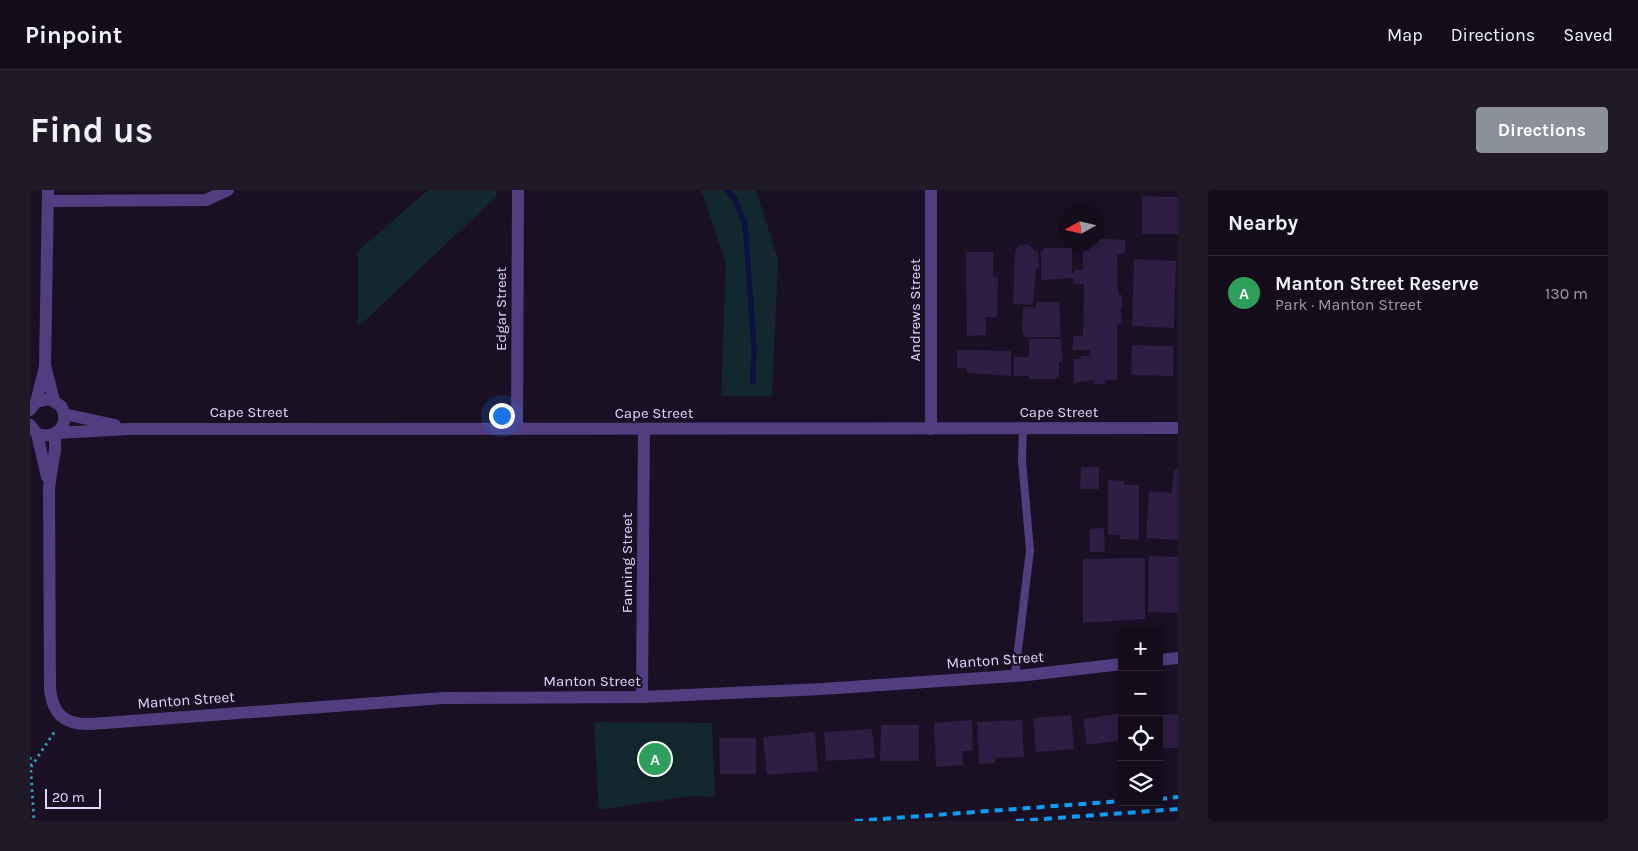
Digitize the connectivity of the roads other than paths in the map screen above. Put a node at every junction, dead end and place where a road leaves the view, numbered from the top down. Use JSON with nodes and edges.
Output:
{"nodes":[{"id":1,"x":228,"y":190,"type":"edge"},
{"id":2,"x":518,"y":190,"type":"edge"},
{"id":3,"x":931,"y":190,"type":"edge"},
{"id":4,"x":48,"y":195,"type":"edge"},
{"id":5,"x":45,"y":367,"type":"junction"},
{"id":6,"x":54,"y":401,"type":"junction"},
{"id":7,"x":33,"y":405,"type":"edge"},
{"id":8,"x":64,"y":414,"type":"junction"},
{"id":9,"x":1023,"y":428,"type":"junction"},
{"id":10,"x":1178,"y":428,"type":"edge"},
{"id":11,"x":33,"y":429,"type":"edge"},
{"id":12,"x":130,"y":429,"type":"junction"},
{"id":13,"x":517,"y":429,"type":"junction"},
{"id":14,"x":644,"y":429,"type":"junction"},
{"id":15,"x":932,"y":430,"type":"junction"},
{"id":16,"x":56,"y":433,"type":"junction"},
{"id":17,"x":49,"y":487,"type":"junction"},
{"id":18,"x":1178,"y":658,"type":"edge"},
{"id":19,"x":1163,"y":660,"type":"edge"},
{"id":20,"x":1118,"y":664,"type":"edge"},
{"id":21,"x":1015,"y":676,"type":"junction"},
{"id":22,"x":642,"y":697,"type":"junction"}],
"edges":[{"from":1,"to":4,"type":"street"},
{"from":2,"to":13,"type":"street","name":"Edgar Street"},
{"from":3,"to":15,"type":"street","name":"Andrews Street"},
{"from":4,"to":5,"type":"street"},
{"from":5,"to":6,"type":"street"},
{"from":5,"to":7,"type":"street"},
{"from":6,"to":7,"type":"street"},
{"from":6,"to":8,"type":"street"},
{"from":8,"to":12,"type":"street","name":"Cape Street"},
{"from":8,"to":16,"type":"street"},
{"from":9,"to":10,"type":"street","name":"Cape Street"},
{"from":9,"to":15,"type":"street","name":"Cape Street"},
{"from":9,"to":21,"type":"lane"},
{"from":11,"to":16,"type":"street","name":"Cape Street"},
{"from":11,"to":17,"type":"street"},
{"from":12,"to":13,"type":"street","name":"Cape Street"},
{"from":12,"to":16,"type":"street","name":"Cape Street"},
{"from":13,"to":14,"type":"street","name":"Cape Street"},
{"from":14,"to":15,"type":"street","name":"Cape Street"},
{"from":14,"to":22,"type":"street","name":"Fanning Street"},
{"from":16,"to":17,"type":"street"},
{"from":17,"to":22,"type":"street","name":"Manton Street"},
{"from":18,"to":19,"type":"street"},
{"from":20,"to":21,"type":"street","name":"Manton Street"},
{"from":21,"to":22,"type":"street","name":"Manton Street"}]}
